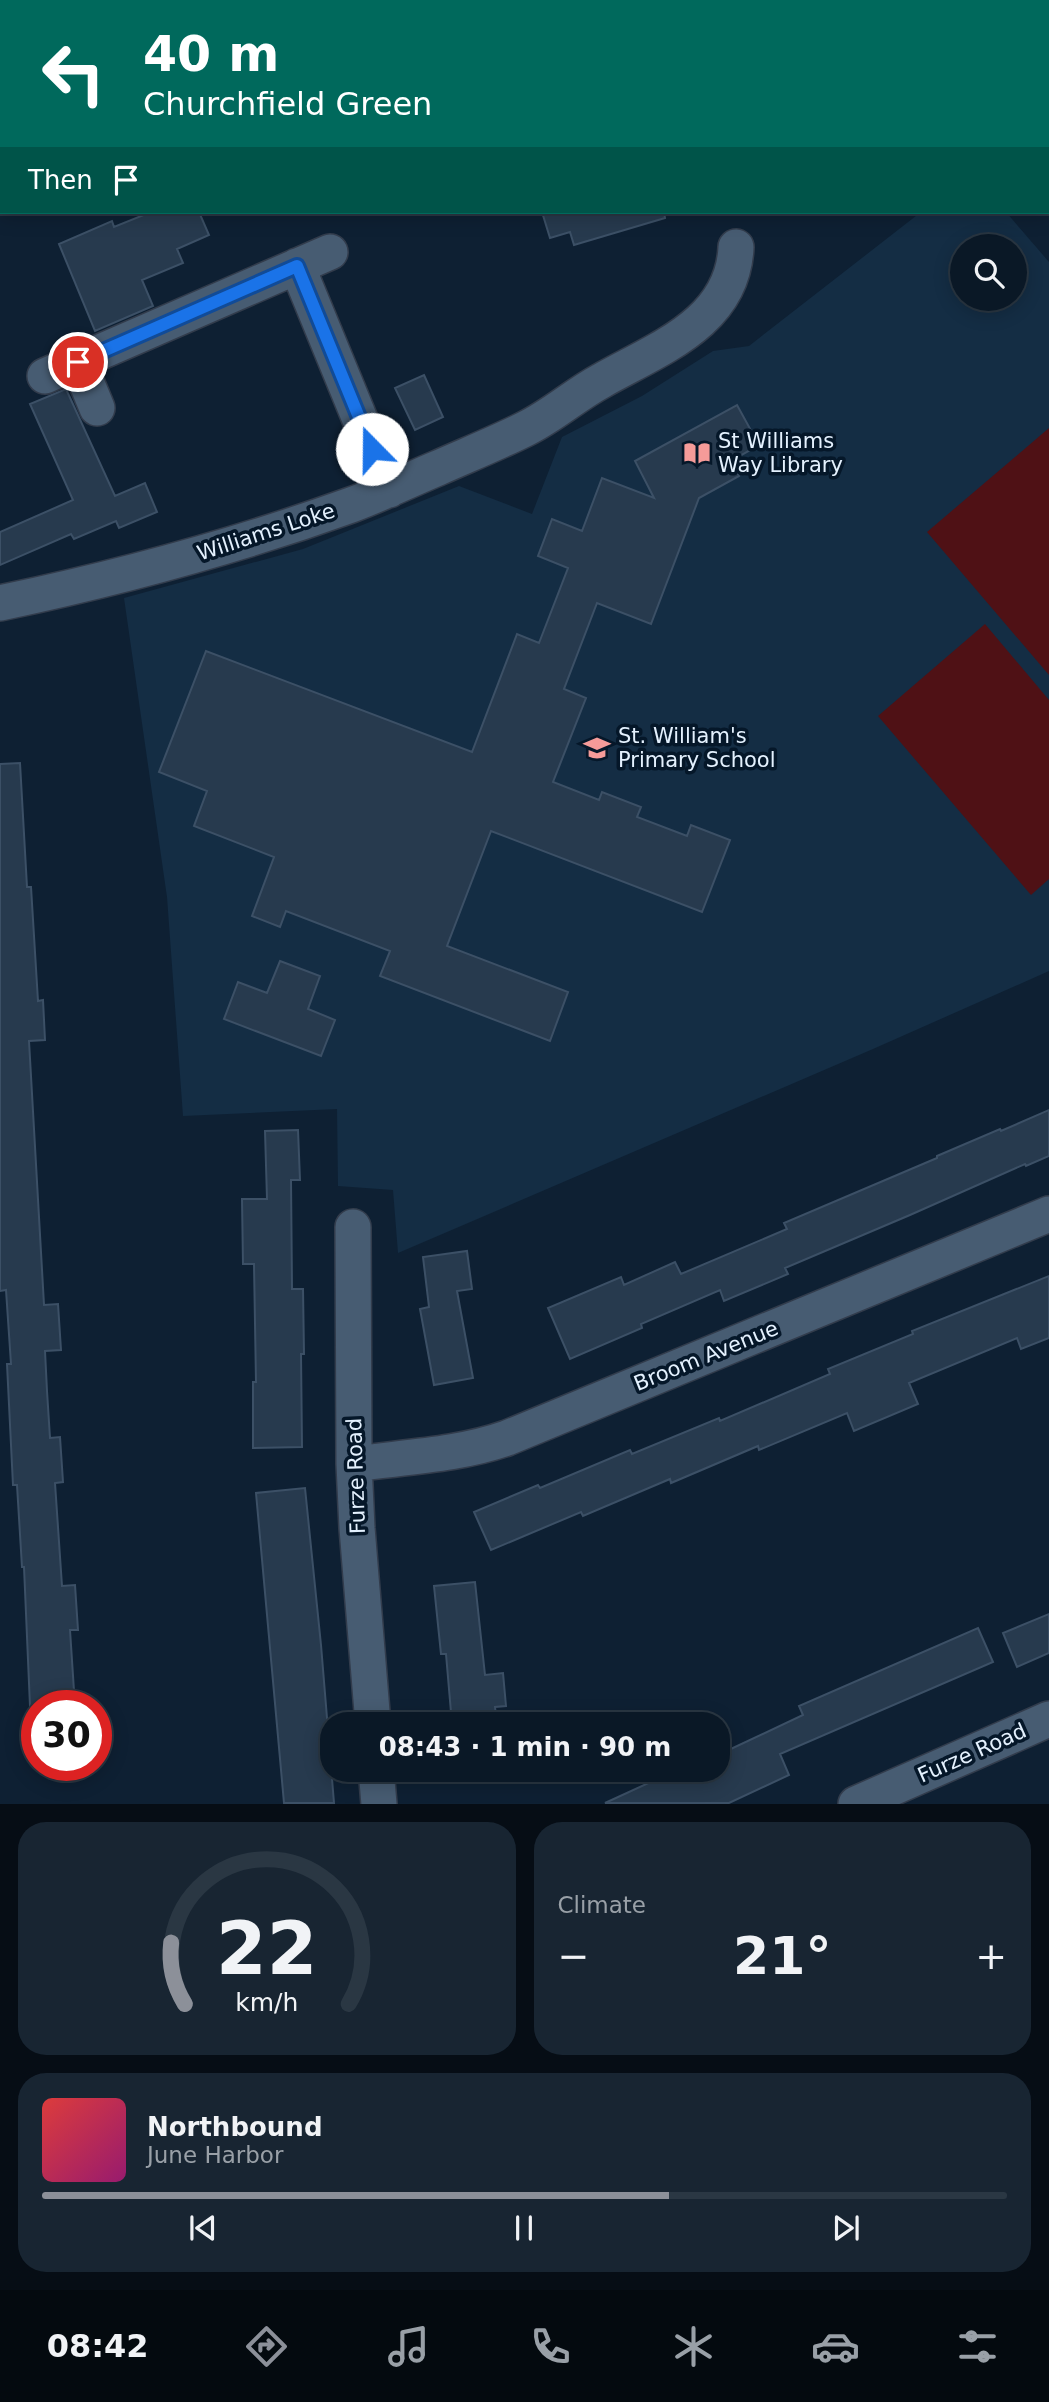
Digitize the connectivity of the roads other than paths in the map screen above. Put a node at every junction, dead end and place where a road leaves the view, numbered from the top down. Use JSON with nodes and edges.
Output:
{"nodes":[{"id":1,"x":736,"y":247,"type":"dead end"},
{"id":2,"x":330,"y":253,"type":"dead end"},
{"id":3,"x":297,"y":266,"type":"junction"},
{"id":4,"x":78,"y":362,"type":"junction"},
{"id":5,"x":45,"y":376,"type":"dead end"},
{"id":6,"x":97,"y":408,"type":"dead end"},
{"id":7,"x":389,"y":490,"type":"junction"},
{"id":8,"x":0,"y":603,"type":"edge"},
{"id":9,"x":1049,"y":1214,"type":"edge"},
{"id":10,"x":354,"y":1227,"type":"dead end"},
{"id":11,"x":354,"y":1464,"type":"junction"},
{"id":12,"x":372,"y":1712,"type":"edge"},
{"id":13,"x":1049,"y":1719,"type":"edge"},
{"id":14,"x":377,"y":1782,"type":"edge"},
{"id":15,"x":379,"y":1804,"type":"edge"},
{"id":16,"x":856,"y":1804,"type":"edge"}],
"edges":[{"from":1,"to":7,"type":"street","name":"Williams Loke"},
{"from":2,"to":3,"type":"street"},
{"from":3,"to":4,"type":"street"},
{"from":3,"to":7,"type":"street"},
{"from":4,"to":5,"type":"street"},
{"from":4,"to":6,"type":"street"},
{"from":7,"to":8,"type":"street","name":"Williams Loke"},
{"from":9,"to":11,"type":"street","name":"Broom Avenue"},
{"from":10,"to":11,"type":"street","name":"Furze Road"},
{"from":11,"to":12,"type":"street","name":"Furze Road"},
{"from":13,"to":16,"type":"street","name":"Furze Road"},
{"from":14,"to":15,"type":"street"}]}
